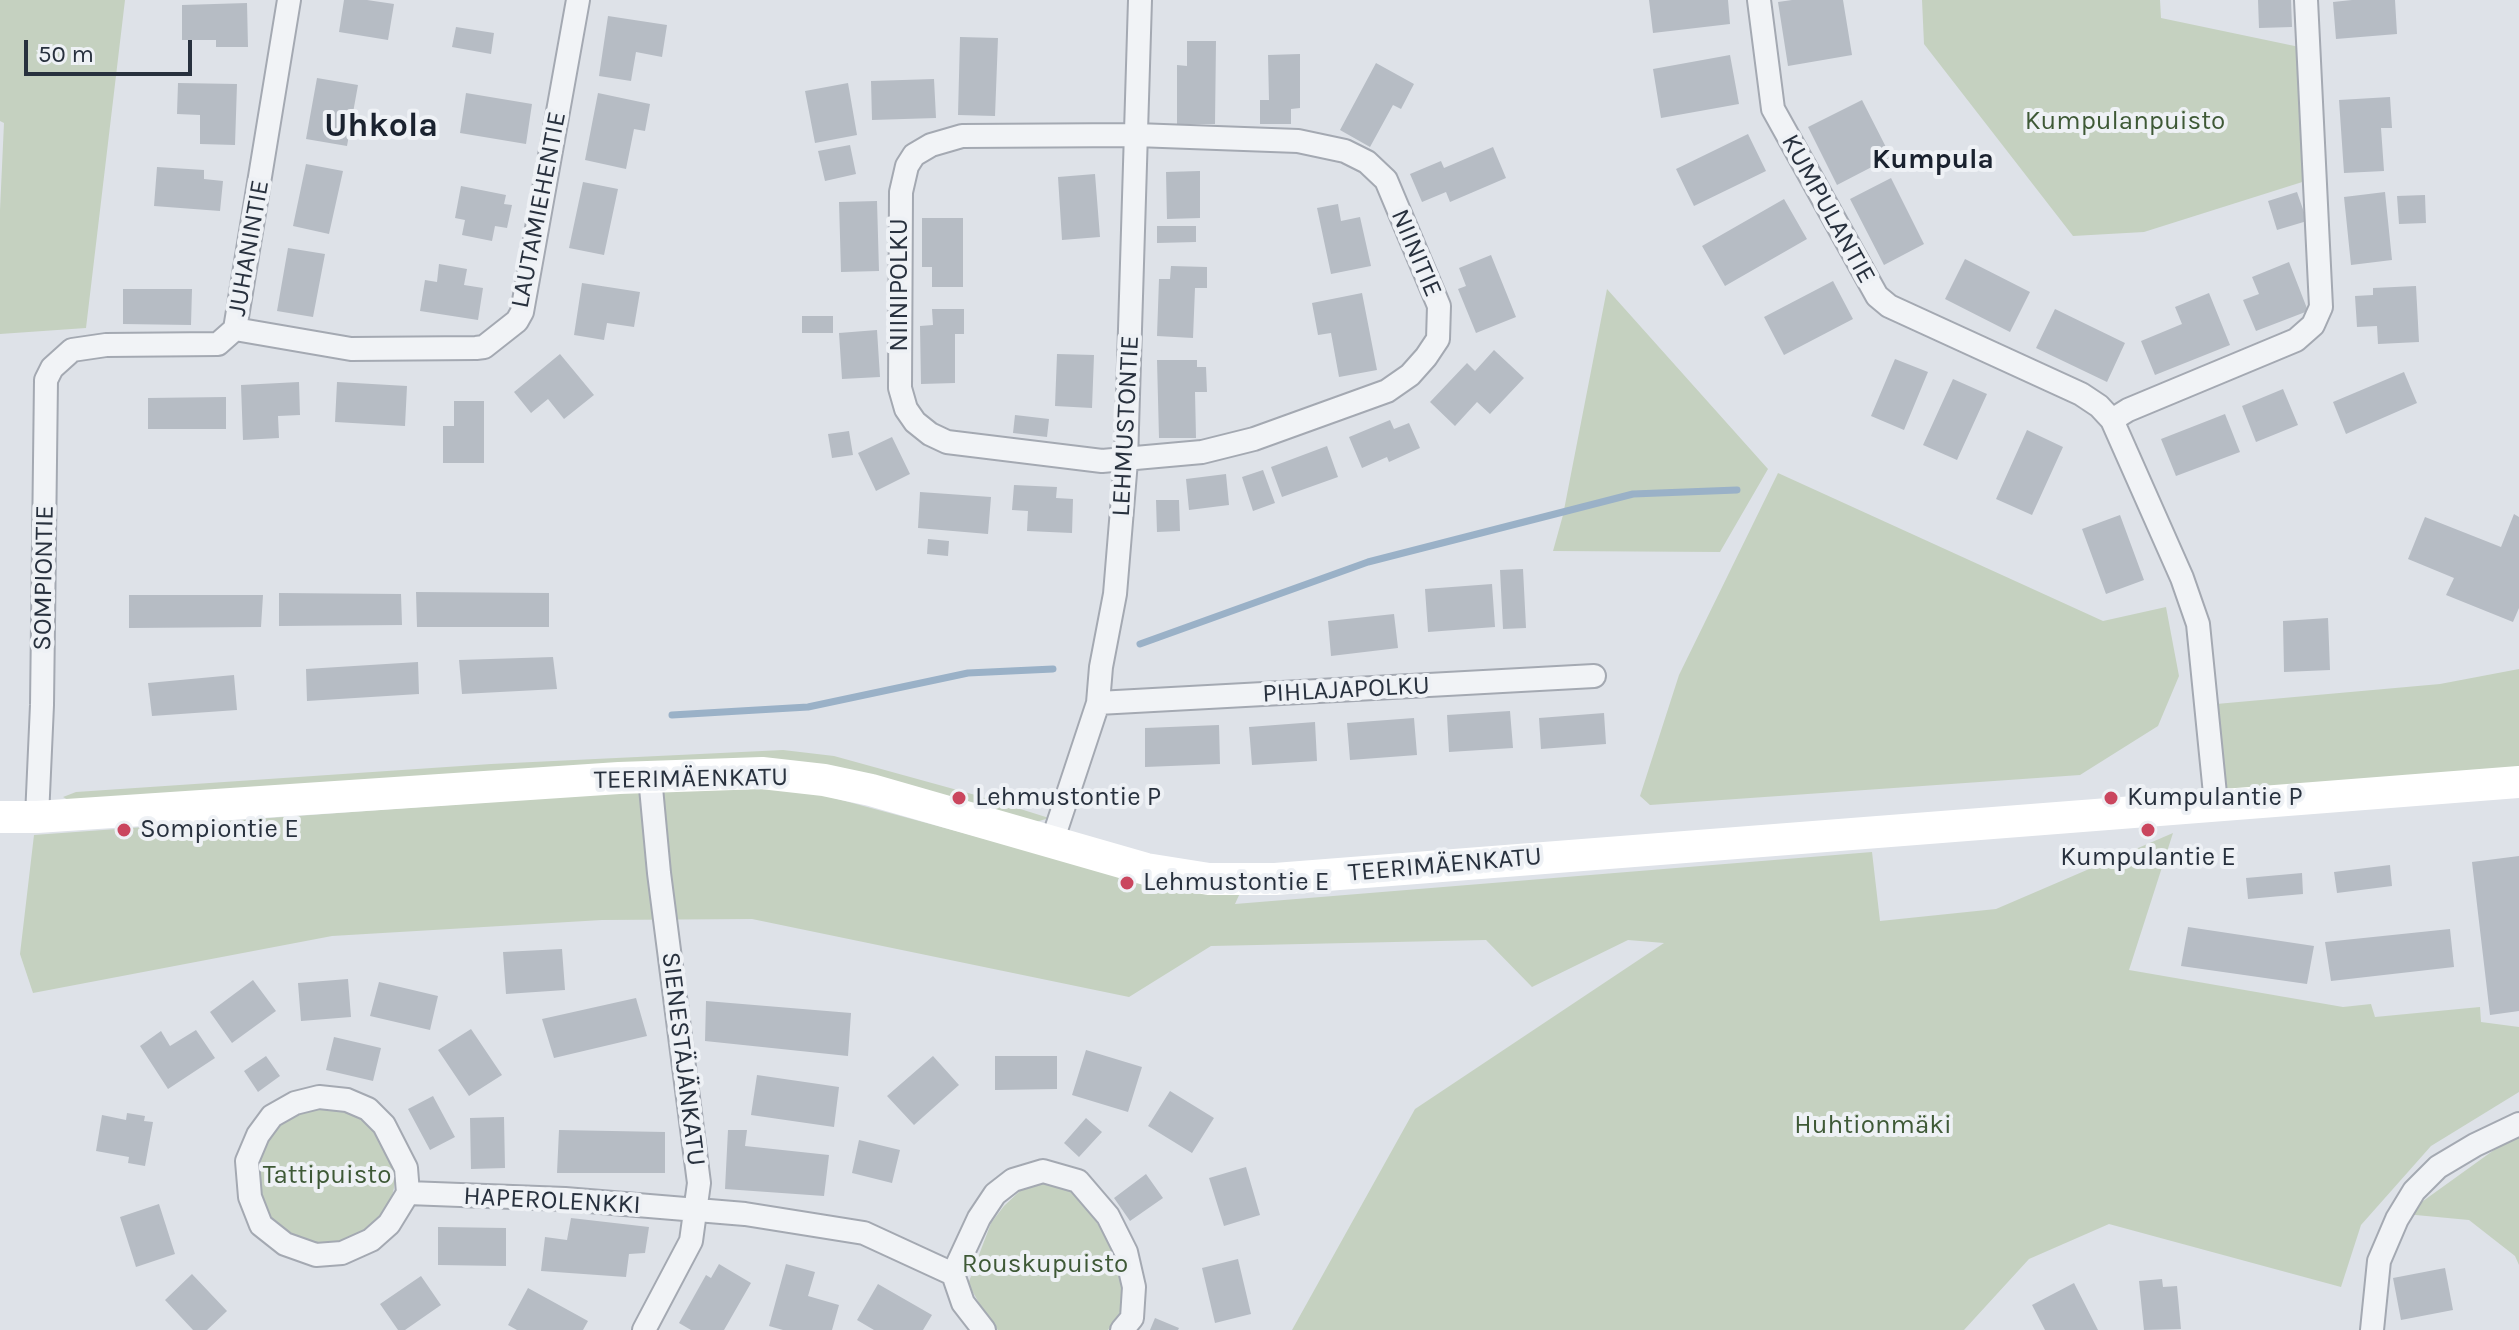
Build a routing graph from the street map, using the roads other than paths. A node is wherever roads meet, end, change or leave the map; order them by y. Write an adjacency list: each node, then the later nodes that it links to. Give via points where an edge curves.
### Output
1 (289, 0): 7 (street, JUHANINTIE)
2 (578, 0): 7 (street, LAUTAMIEHENTIE, via 517,321 476,348 351,349)
3 (1140, 0): 6 (street, LEHMUSTONTIE)
4 (1759, 0): 9 (street, KUMPULANTIE, via 1773,109 1877,296 2081,394)
5 (2306, 0): 9 (street, via 2321,307 2313,325 2296,340)
6 (1136, 135): 10 (street, LEHMUSTONTIE); 10 (street, NIINIPOLKU, via 962,136 914,155 901,192 900,388 915,422 947,442); 10 (street, NIINITIE, via 1298,141 1345,151 1367,162 1386,180 1439,306 1440,325 1426,357 1387,391 1234,445)
7 (235, 329): 8 (street, JUHANINTIE, via 218,344)
8 (72, 350): 17 (street, SOMPIONTIE, via 46,380)
9 (2112, 420): 15 (street, KUMPULANTIE, via 2198,624)
10 (1126, 461): 12 (street, LEHMUSTONTIE, via 1115,594)
11 (1594, 676): 12 (street, PIHLAJAPOLKU)
12 (1098, 703): 18 (street, LEHMUSTONTIE)
13 (650, 777): 17 (street, TEERIMÄENKATU); 18 (street, TEERIMÄENKATU, via 762,773 824,780); 21 (street, SIENESTÄJÄNKATU, via 699,1183)
14 (2519, 782): 15 (street, TEERIMÄENKATU)
15 (2216, 804): 18 (street, TEERIMÄENKATU, via 1275,879 1209,879 1146,869)
16 (0, 817): 17 (street, TEERIMÄENKATU)
17 (37, 817)
18 (1052, 842)
19 (2519, 1124): 26 (street, via 2438,1167 2414,1191 2379,1261)
20 (408, 1193): 20 (street, via 389,1224 371,1240 342,1253 316,1255 285,1244 261,1225 250,1197 247,1161 272,1116 319,1097 347,1100 368,1109 384,1125 406,1168); 21 (street, HAPEROLENKKI)
21 (696, 1211): 22 (street, HAPEROLENKKI, via 864,1233); 23 (street, SIENESTÄJÄNKATU, via 691,1241)
22 (953, 1274): 24 (street, via 963,1303); 25 (street, via 979,1218 995,1194 1013,1180 1043,1171 1078,1181 1108,1216 1126,1252 1134,1287 1132,1318)
23 (644, 1330)
24 (984, 1330)
25 (1122, 1330)
26 (2372, 1330)

